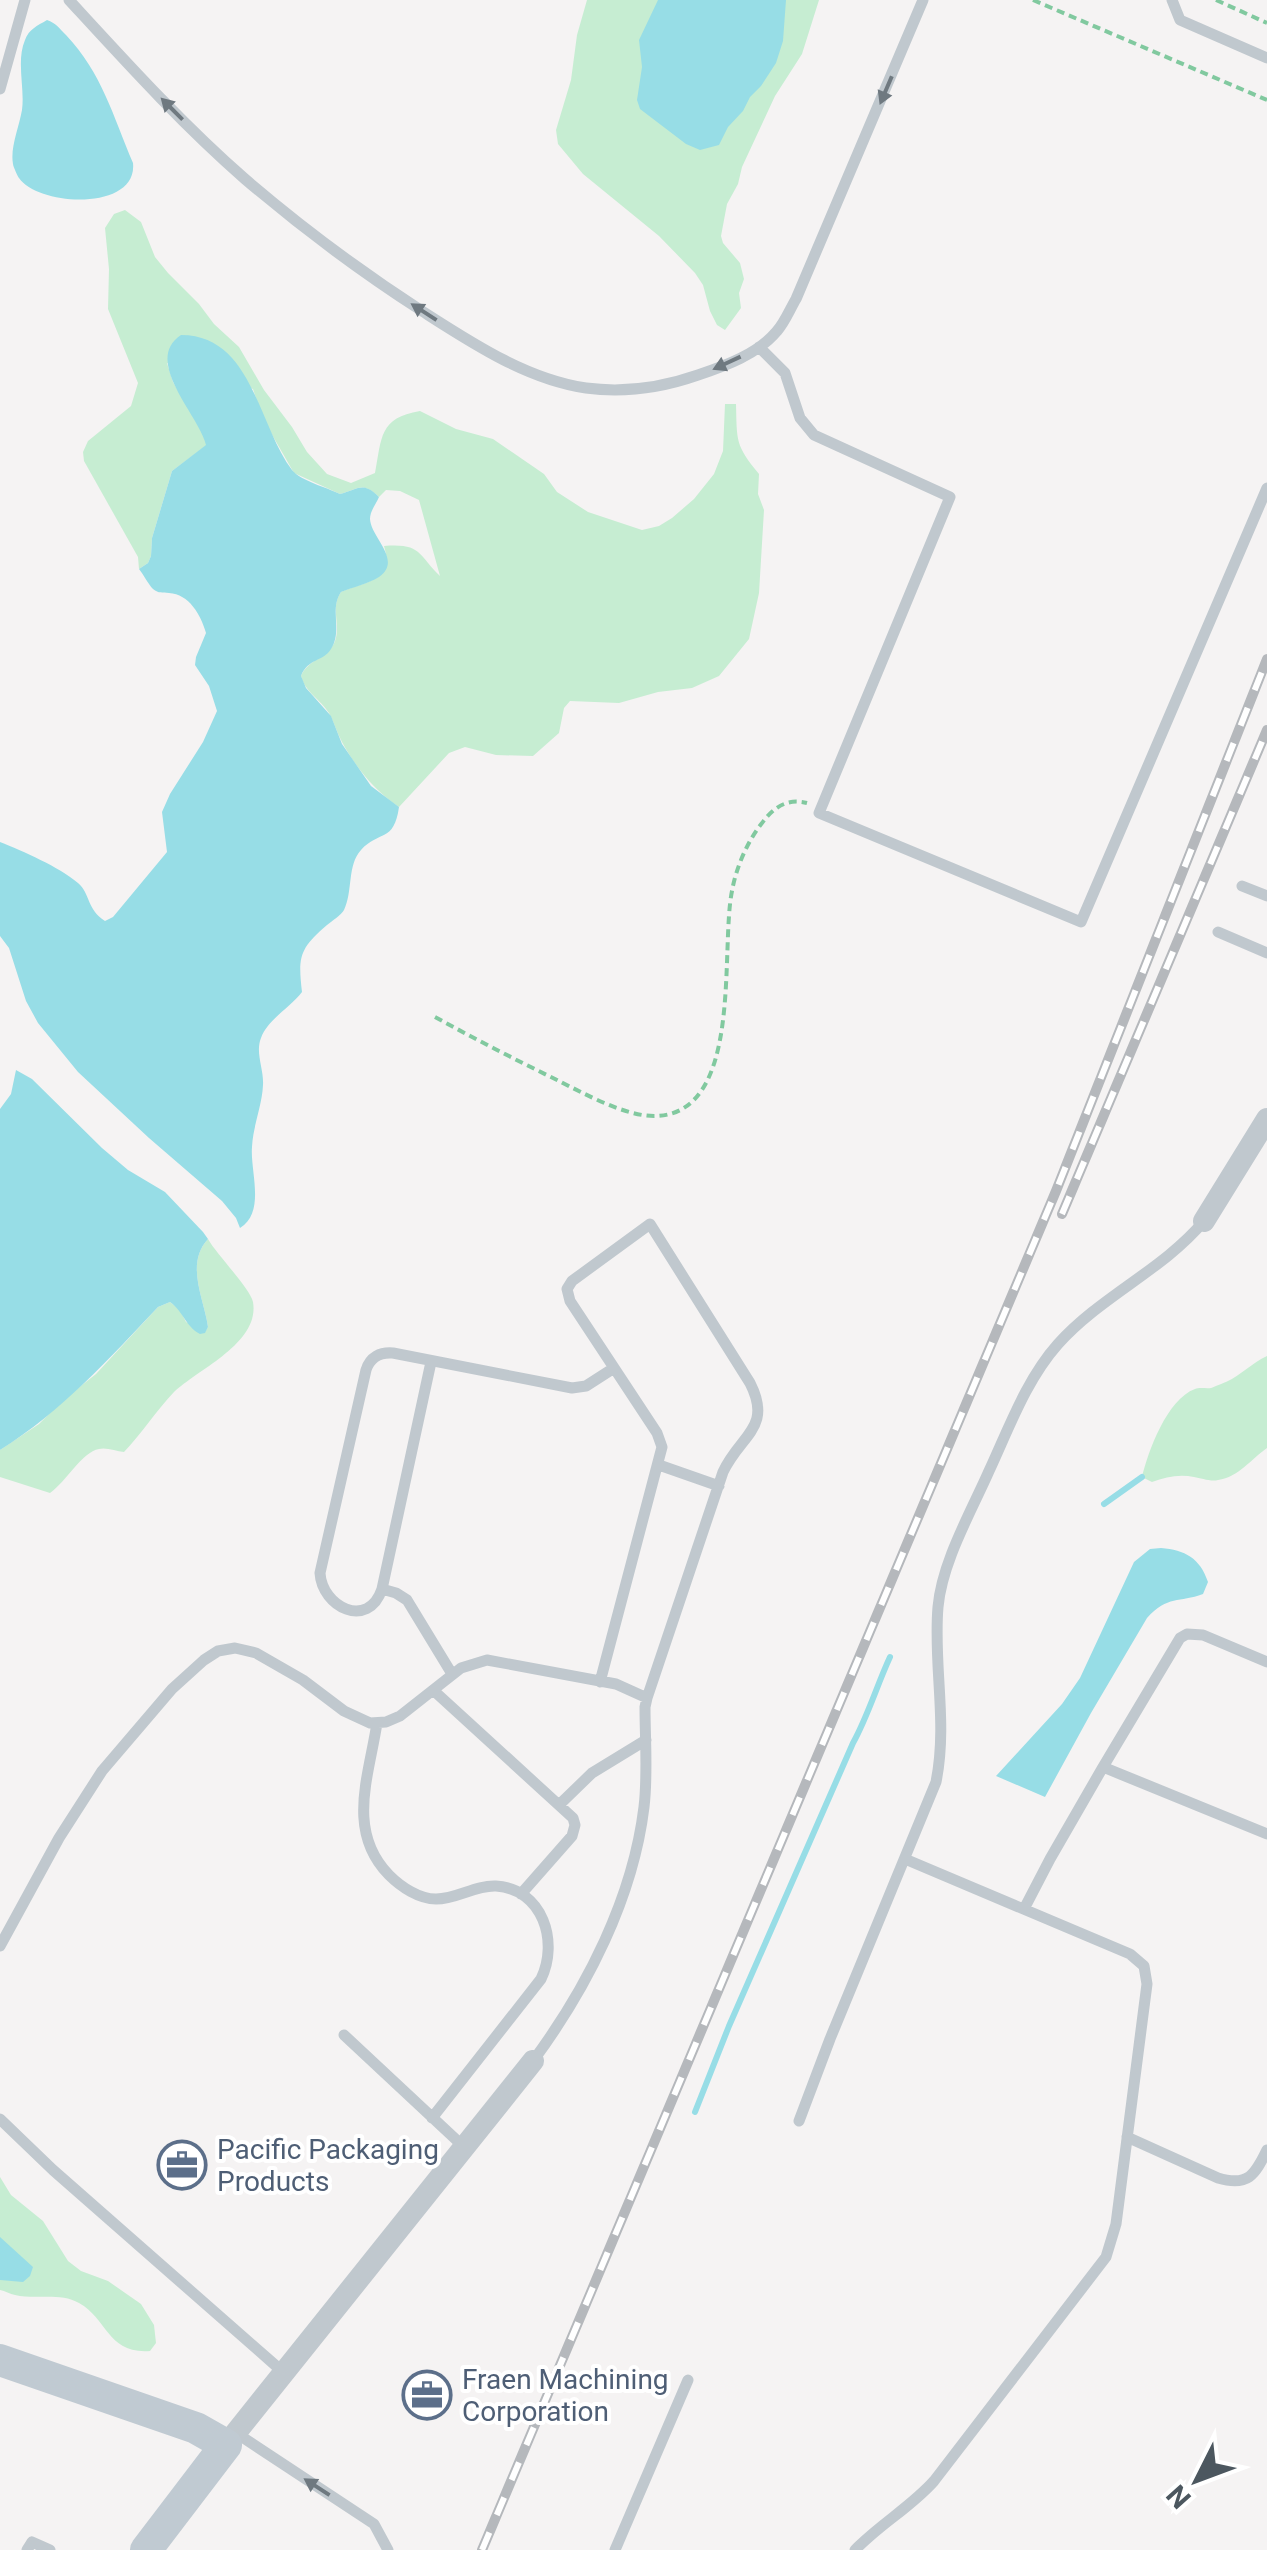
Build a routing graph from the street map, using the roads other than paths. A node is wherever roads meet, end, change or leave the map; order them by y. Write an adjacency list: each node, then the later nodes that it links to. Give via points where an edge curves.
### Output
1 (24, 0): 6 (lane)
2 (70, 0): 7 (lane, one-way to 2, via 678,382 634,390 584,388 505,362 370,277 264,195)
3 (923, 0): 7 (lane, one-way to 7, via 796,299)
4 (1172, 0): 5 (lane, via 1180,20)
5 (1267, 58)
6 (0, 89)
7 (759, 347): 8 (lane, via 785,373 800,418 814,435 950,497 819,813 1081,922)
8 (1267, 488)
9 (1242, 886): 10 (lane)
10 (1267, 896)
11 (1218, 932): 12 (lane)
12 (1267, 952)
13 (1267, 1119): 14 (street)
14 (1204, 1220): 30 (lane, via 1174,1252 1062,1339 1016,1412 940,1591 940,1762)
15 (431, 1362): 16 (lane, via 572,1388); 19 (lane); 19 (lane, via 384,1353 368,1366 320,1568 324,1591 349,1610 369,1608)
16 (614, 1368): 17 (lane, via 660,1437); 18 (lane, via 567,1289 650,1224 758,1403 757,1424)
17 (659, 1465): 18 (lane); 22 (lane)
18 (719, 1486): 24 (lane)
19 (382, 1589): 21 (lane, via 407,1600)
20 (1267, 1662): 27 (lane, via 1203,1635 1180,1638)
21 (452, 1674): 22 (lane, via 487,1660); 23 (lane)
22 (600, 1682): 24 (lane)
23 (433, 1690): 25 (lane, via 400,1716); 28 (lane)
24 (647, 1698): 26 (lane)
25 (377, 1723): 31 (lane, via 362,1811 382,1868 406,1889 436,1899 482,1886); 33 (lane, via 358,1719 256,1654 218,1651 172,1689 102,1771)
26 (646, 1740): 28 (lane, via 592,1773); 35 (lane, via 634,1863 591,1966)
27 (1102, 1768): 29 (lane); 32 (lane)
28 (560, 1804): 31 (lane, via 573,1818 572,1836)
29 (1267, 1834)
30 (906, 1859): 32 (lane); 38 (lane)
31 (521, 1894): 36 (lane, via 545,1923 547,1967)
32 (1024, 1909): 39 (lane, via 1144,1966)
33 (0, 1946)
34 (344, 2035): 36 (lane)
35 (533, 2060): 40 (street)
36 (432, 2118): 40 (lane)
37 (0, 2120): 43 (lane)
38 (799, 2121)
39 (1127, 2137): 41 (lane, via 1234,2182 1253,2175); 51 (lane, via 1116,2224 1100,2266 934,2481)
40 (464, 2147): 43 (street)
41 (1267, 2150)
42 (0, 2360): 45 (street)
43 (283, 2372): 45 (street)
44 (688, 2380): 50 (lane)
45 (231, 2439): 46 (street); 49 (lane, one-way to 45, via 374,2524)
46 (148, 2549)
47 (27, 2550): 48 (lane, via 32,2542)
48 (50, 2550)
49 (388, 2550)
50 (615, 2550)
51 (855, 2550)

